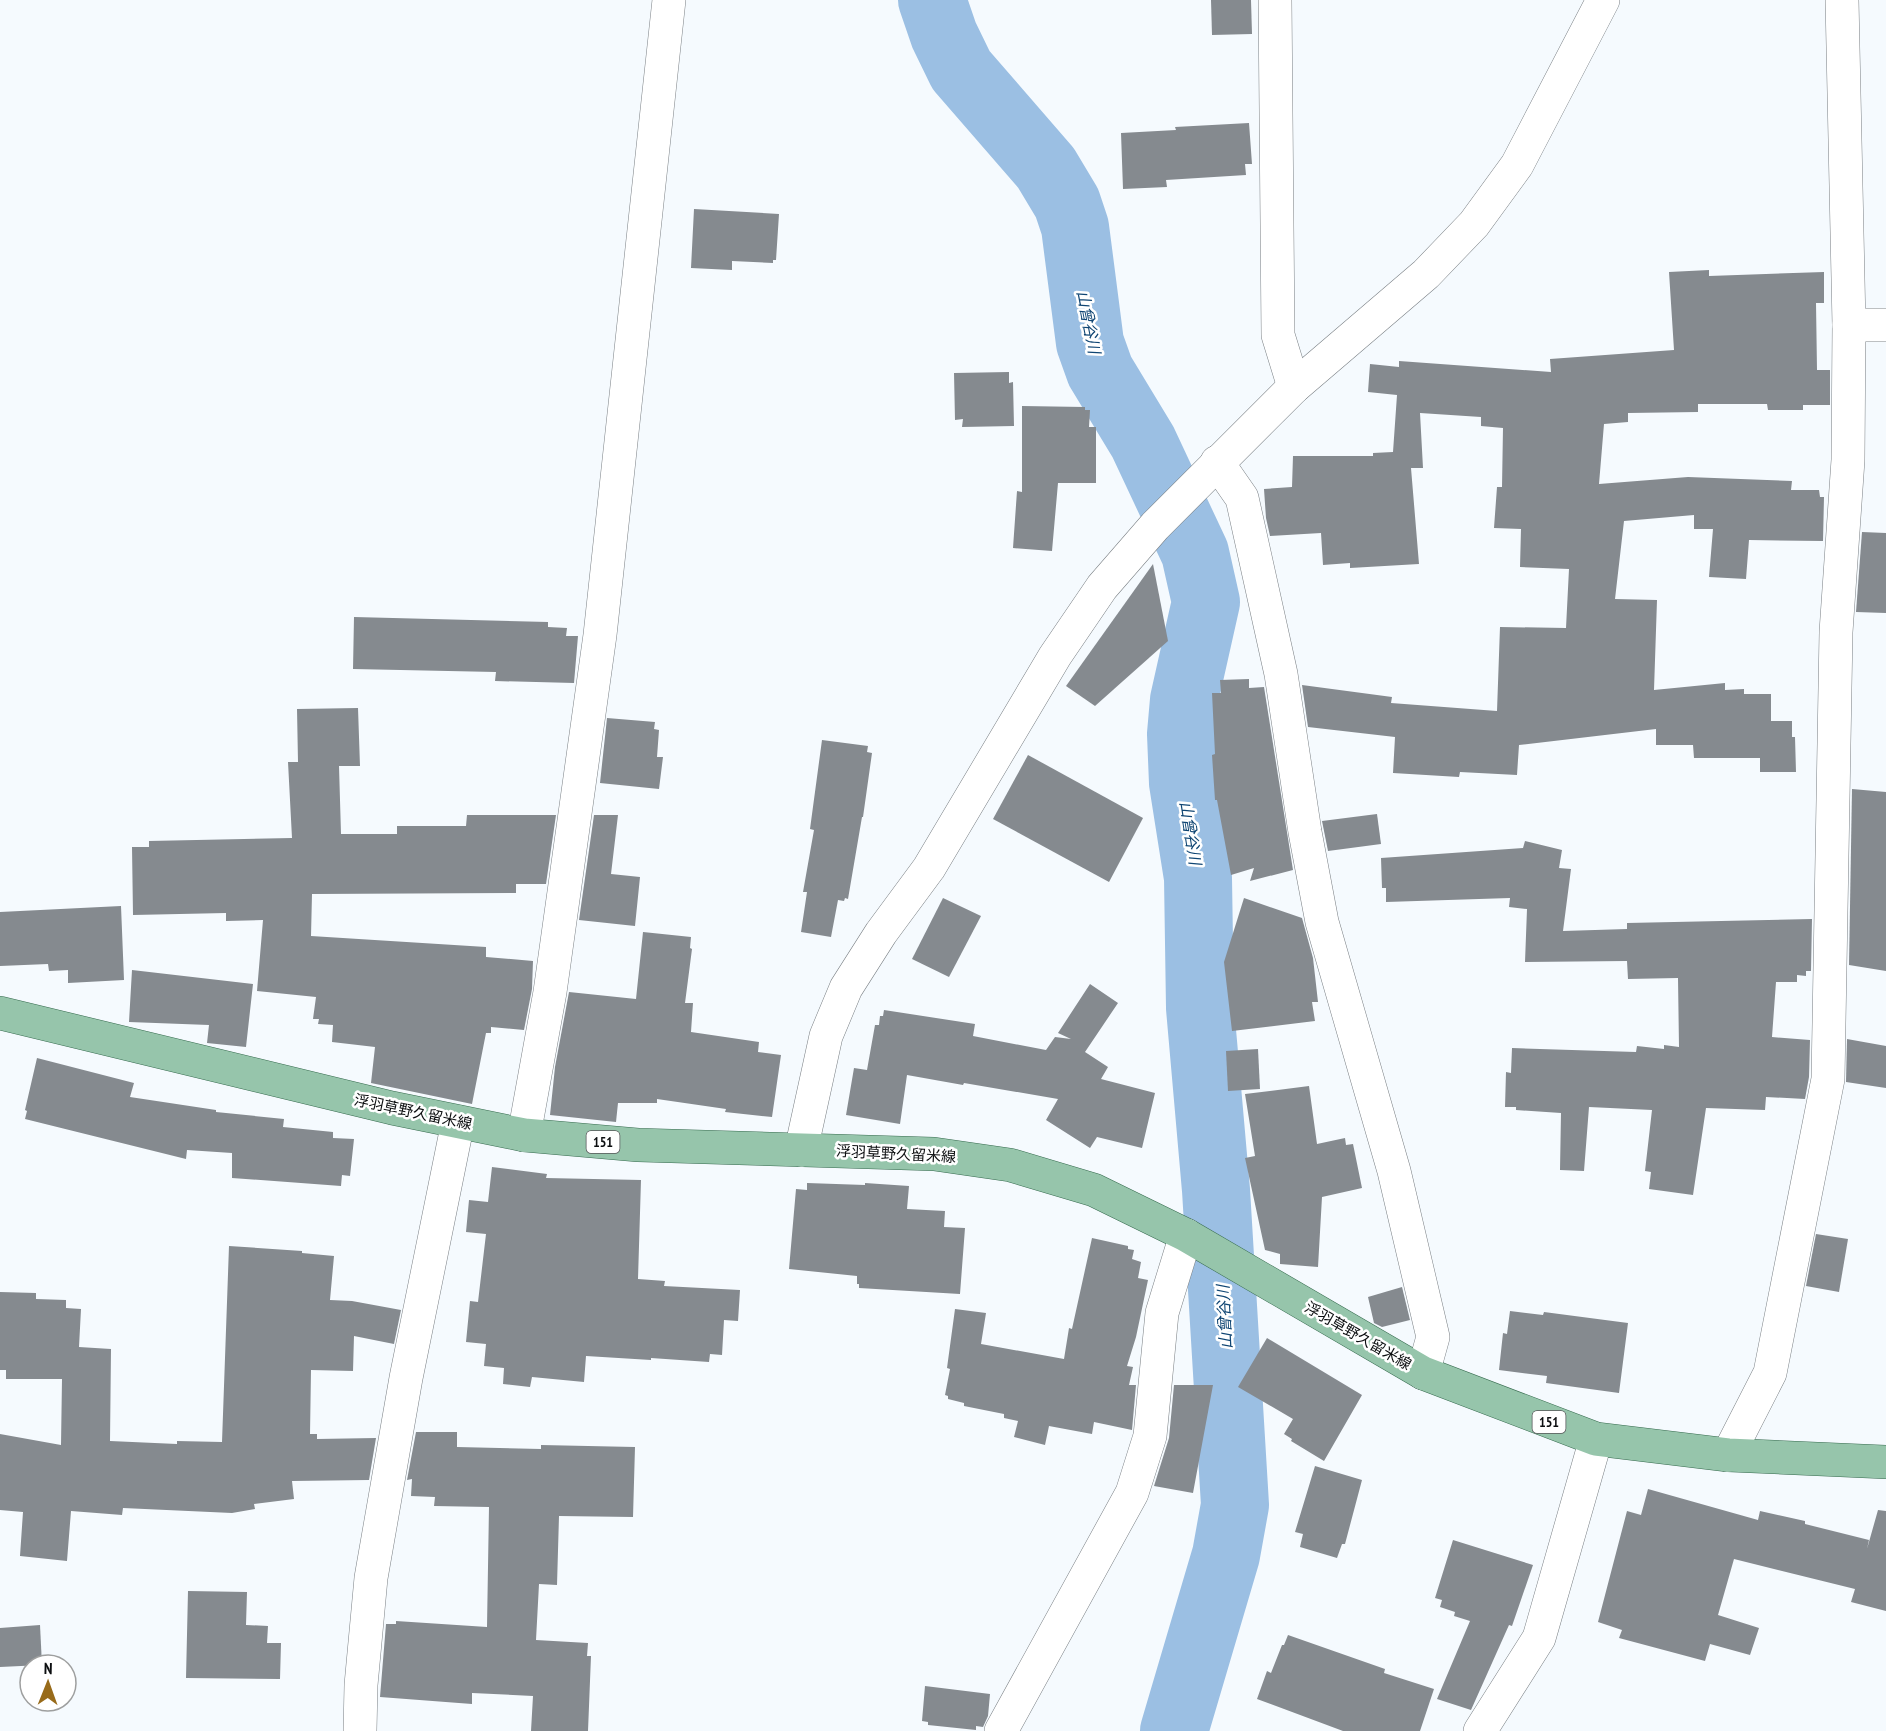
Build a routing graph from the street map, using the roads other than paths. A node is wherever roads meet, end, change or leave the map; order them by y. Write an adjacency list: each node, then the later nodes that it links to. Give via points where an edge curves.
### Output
1 (669, 0): 11 (street, via 600,635 550,992)
2 (1275, 0): 7 (street, via 1278,335)
3 (1603, 0): 7 (street, via 1517,165 1474,224 1426,274)
4 (1842, 0): 5 (street)
5 (1849, 325): 6 (street); 16 (street, via 1848,460 1836,632 1828,1078 1770,1373)
6 (1886, 325)
7 (1294, 387): 8 (street)
8 (1217, 462): 12 (street, via 1102,587 1055,656 929,868 846,988 826,1036); 14 (street, via 1242,498 1281,674 1322,922 1394,1171 1433,1337)
9 (0, 1013): 10 (main road, 浮羽草野久留米線 / 151)
10 (458, 1122): 11 (main road, 浮羽草野久留米線 / 151); 18 (street, via 406,1378 371,1578)
11 (524, 1136): 12 (main road, 浮羽草野久留米線 / 151, via 638,1145)
12 (801, 1150): 13 (main road, 浮羽草野久留米線 / 151, via 934,1154 1010,1165 1094,1190)
13 (1194, 1240): 14 (main road, 浮羽草野久留米線 / 151); 19 (street, via 1162,1313 1150,1436 1132,1493)
14 (1423, 1373): 15 (main road, 浮羽草野久留米線 / 151)
15 (1596, 1439): 16 (main road, 浮羽草野久留米線 / 151); 20 (street, via 1539,1638)
16 (1728, 1455): 17 (main road, 浮羽草野久留米線 / 151)
17 (1886, 1462)
18 (360, 1731)
19 (1001, 1731)
20 (1480, 1731)

